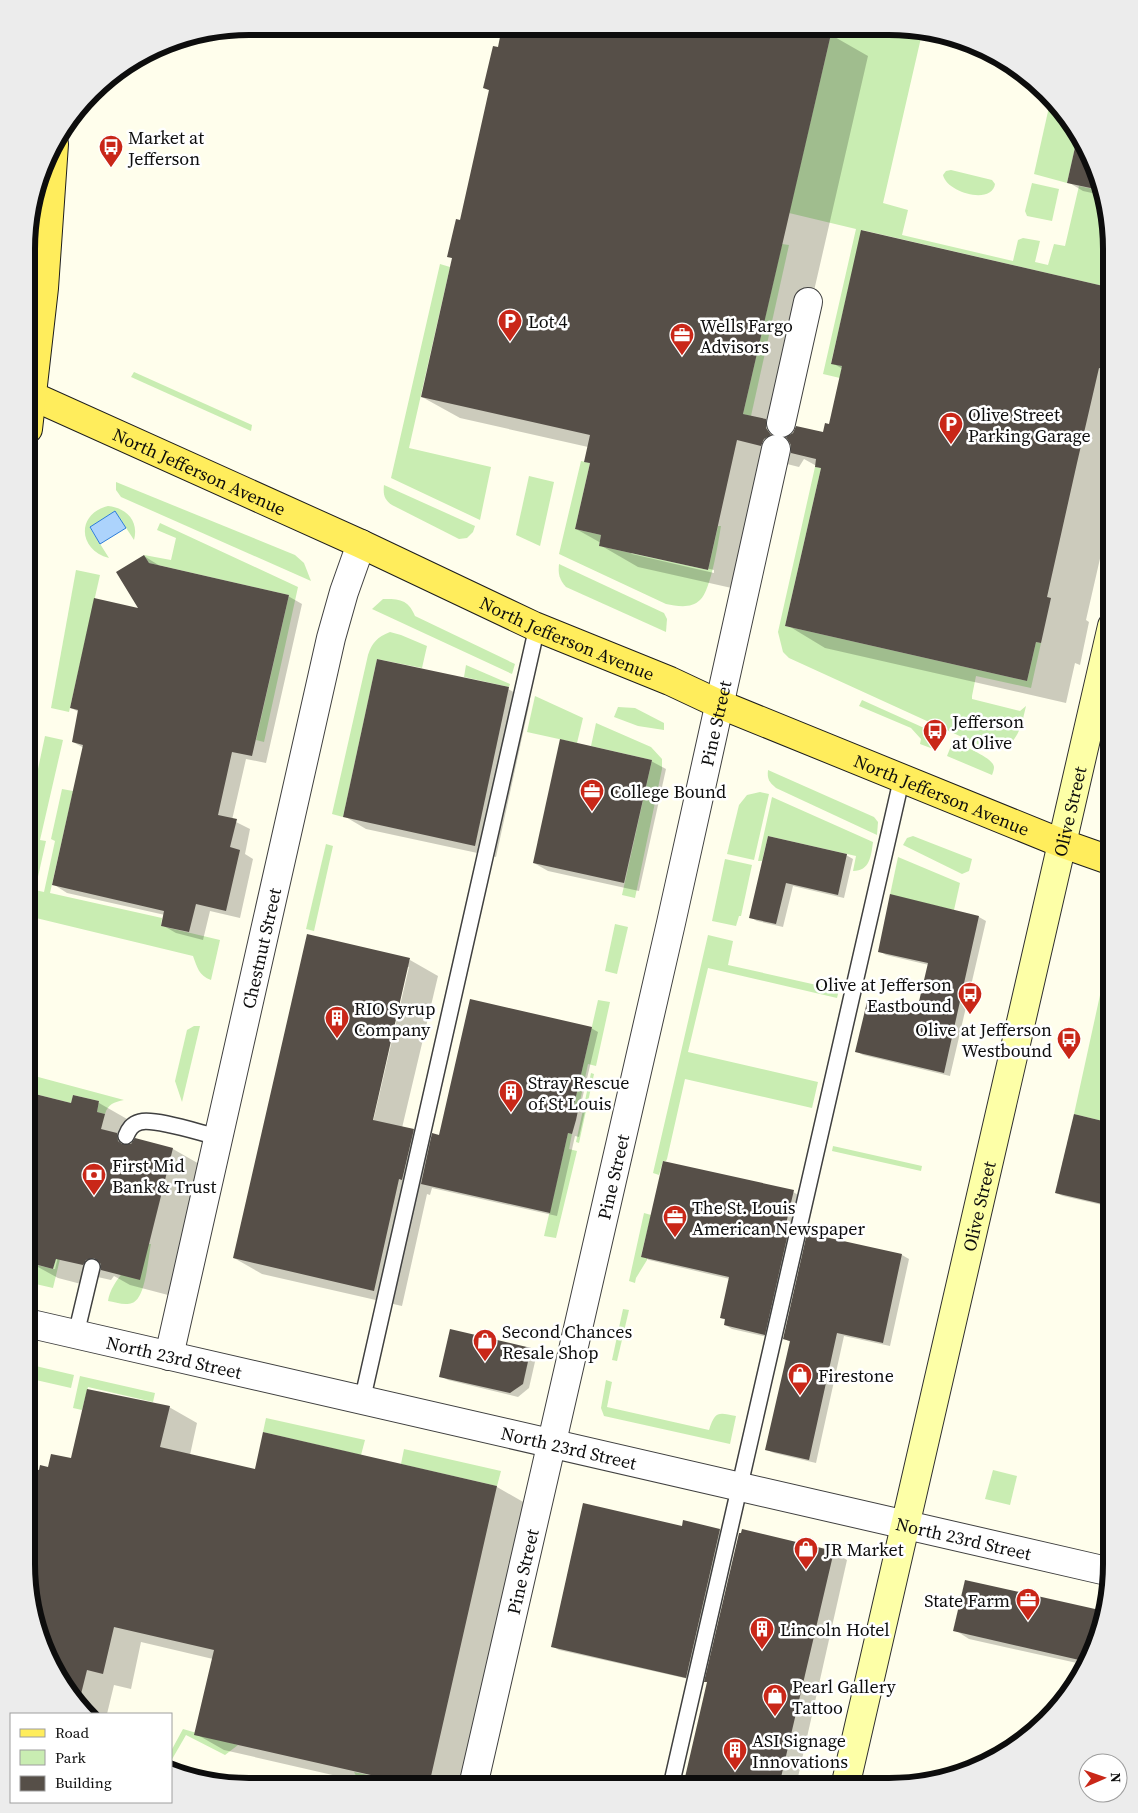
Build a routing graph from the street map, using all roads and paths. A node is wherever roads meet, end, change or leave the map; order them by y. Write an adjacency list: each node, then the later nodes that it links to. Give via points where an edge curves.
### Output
1 (53, 163): 3 (main road, via 44,288)
2 (808, 302): 5 (street)
3 (35, 357)
4 (35, 397): 7 (main road, North Jefferson Avenue)
5 (782, 423)
6 (776, 449): 10 (street, Pine Street)
7 (361, 544): 8 (main road, North Jefferson Avenue); 15 (street, Chestnut Street, via 331,638)
8 (538, 627): 10 (main road, North Jefferson Avenue); 20 (lane)
9 (1103, 664): 12 (main road, Olive Street)
10 (719, 704): 11 (main road, North Jefferson Avenue); 21 (street, Pine Street)
11 (902, 777): 12 (main road, North Jefferson Avenue); 22 (lane)
12 (1061, 843): 13 (main road, North Jefferson Avenue); 23 (main road, Olive Street)
13 (1103, 858)
14 (126, 1136): 15 (lane, via 130,1128 139,1122 151,1122)
15 (218, 1137): 19 (street, Chestnut Street)
16 (92, 1268): 18 (lane)
17 (35, 1325): 18 (street, North 23rd Street)
18 (76, 1334): 19 (street, North 23rd Street)
19 (169, 1356): 20 (street, North 23rd Street)
20 (362, 1400): 21 (street, North 23rd Street)
21 (552, 1444): 22 (street, North 23rd Street); 25 (street, Pine Street)
22 (740, 1487): 23 (street, North 23rd Street); 26 (lane)
23 (905, 1525): 24 (street, North 23rd Street); 27 (main road, Olive Street)
24 (1103, 1570)
25 (475, 1778)
26 (673, 1778)
27 (847, 1778)

